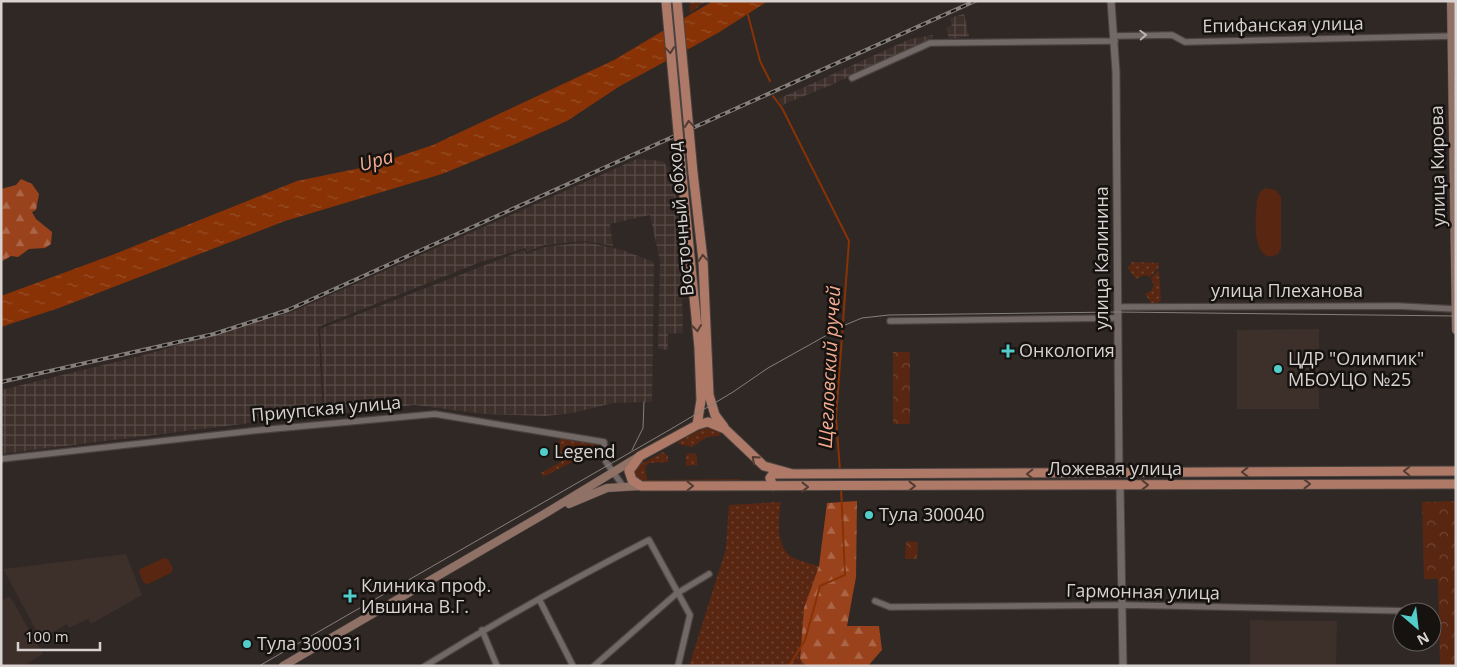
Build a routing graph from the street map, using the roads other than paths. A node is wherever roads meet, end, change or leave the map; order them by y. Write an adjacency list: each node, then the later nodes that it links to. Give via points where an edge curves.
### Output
1 (666, 1): 14 (main road, Восточный обход, one-way to 14, bridge, via 699,348 701,400)
2 (677, 1): 15 (main road, Восточный обход, one-way to 2, bridge, via 715,415 709,394 703,260)
3 (1111, 1): 6 (street, улица Калинина)
4 (1451, 1): 5 (main road, улица Кирова)
5 (1454, 36): 6 (street, Епифанская улица, one-way to 5, via 1172,35 1185,42); 8 (main road, улица Кирова)
6 (1114, 39): 7 (street, Епифанская улица, via 930,43); 9 (street, улица Калинина)
7 (852, 78)
8 (1455, 181): 10 (main road, улица Кирова)
9 (1118, 307): 10 (street, улица Плеханова, via 1398,306); 11 (street, улица Калинина)
10 (1455, 309): 13 (main road, улица Кирова)
11 (1118, 318): 12 (street); 20 (street, улица Калинина)
12 (890, 321)
13 (1456, 330)
14 (697, 425): 15 (main road, via 708,422); 16 (main road)
15 (726, 429): 21 (main road, Ложевая улица, one-way to 15, via 764,466)
16 (640, 456): 19 (main road); 26 (main road, via 629,471 632,480)
17 (1, 460): 19 (street, Приупская улица, via 434,414 604,442 604,456)
18 (1456, 471): 20 (main road, Ложевая улица, one-way to 20)
19 (612, 472): 25 (street, Приупская улица); 29 (main road)
20 (1119, 473): 22 (main road, Ложевая улица, one-way to 22); 24 (main road, улица Калинина)
21 (793, 474): 22 (main road, Ложевая улица); 27 (main road, Ложевая улица, via 770,476)
22 (864, 474): 28 (main road, via 868,481)
23 (1456, 484): 24 (main road, Ложевая улица, one-way to 23)
24 (1120, 485): 28 (main road, Ложевая улица, one-way to 24); 34 (street, улица Калинина)
25 (623, 486): 26 (main road); 29 (main road, via 601,490)
26 (641, 486): 27 (main road, Ложевая улица, one-way to 27)
27 (774, 486): 28 (main road, Ложевая улица, one-way to 28)
28 (864, 486)
29 (546, 513): 37 (main road)
30 (709, 574): 31 (street)
31 (676, 594): 32 (street, via 649,540); 41 (street); 42 (street, via 690,615)
32 (539, 599): 36 (street); 40 (street)
33 (875, 601): 34 (street, Гармонная улица, via 890,606)
34 (1122, 605): 35 (street, Гармонная улица); 43 (street, улица Калинина)
35 (1392, 611)
36 (482, 630): 38 (street); 39 (street)
37 (283, 666)
38 (425, 666)
39 (497, 666)
40 (573, 666)
41 (594, 666)
42 (678, 666)
43 (1123, 666)

